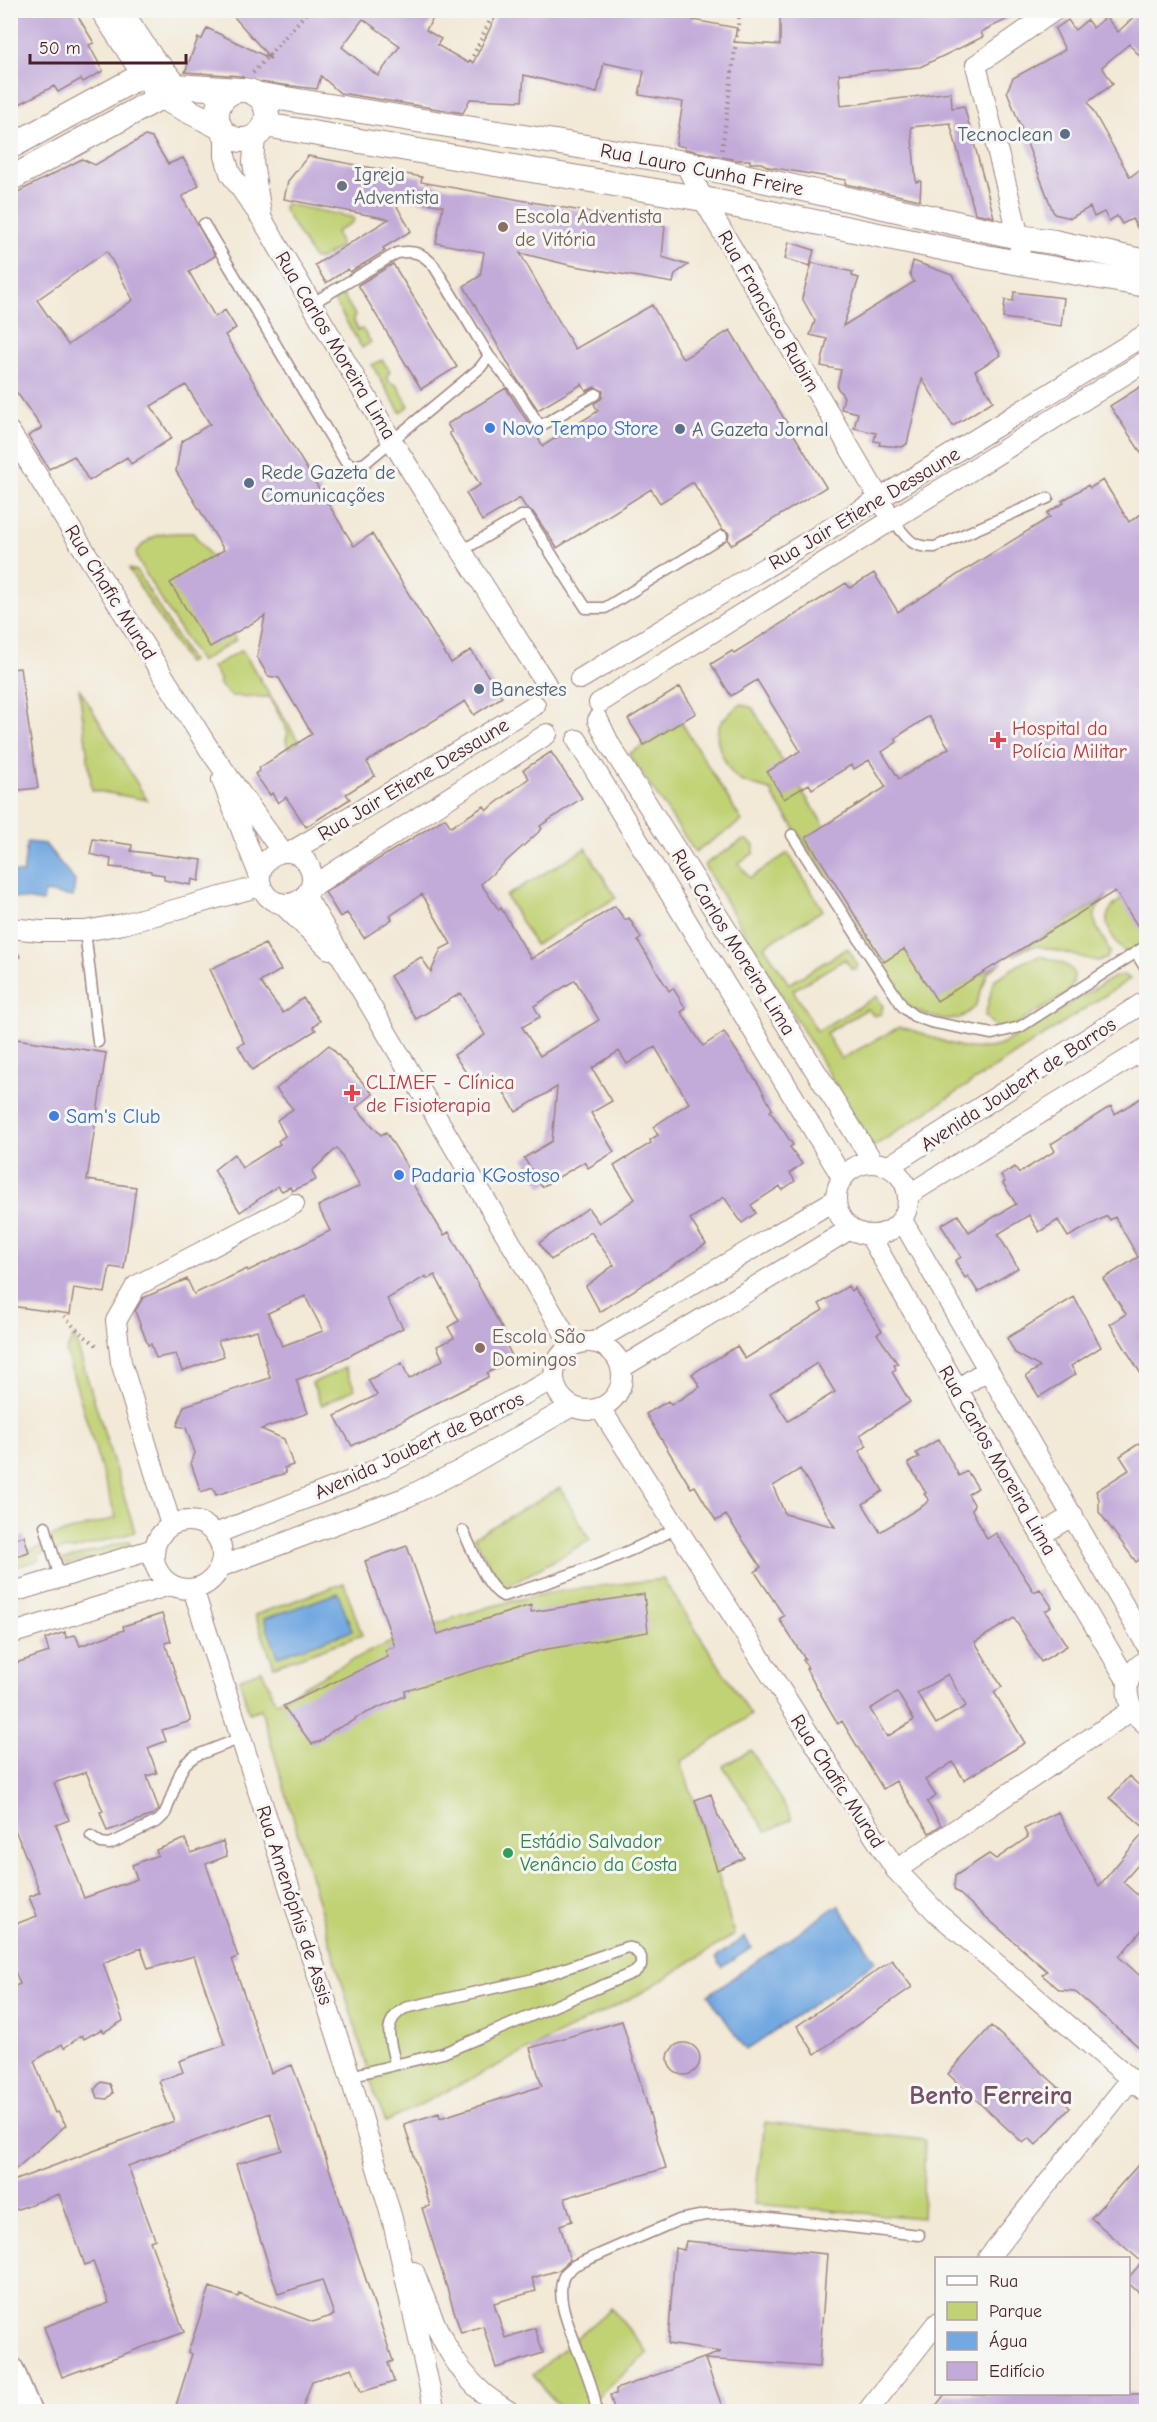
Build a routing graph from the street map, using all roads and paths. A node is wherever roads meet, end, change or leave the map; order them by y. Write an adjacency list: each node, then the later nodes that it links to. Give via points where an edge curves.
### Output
1 (100, 10): 8 (street)
2 (122, 10): 8 (street)
3 (309, 10): 10 (path, via 242,87)
4 (495, 10): 7 (path)
5 (740, 10): 15 (path)
6 (1055, 10): 20 (street, via 976,65)
7 (473, 56)
8 (151, 71): 9 (street); 13 (street)
9 (168, 92): 10 (street); 11 (street); 16 (street)
10 (247, 92): 11 (street, via 232,93 219,105 217,117); 12 (street, via 263,102 266,110); 14 (street, Rua Lauro Cunha Freire)
11 (223, 131): 12 (street, via 238,140); 18 (street, Rua Carlos Moreira Lima, via 230,173)
12 (260, 131): 17 (street, Rua Lauro Cunha Freire); 18 (street, Rua Carlos Moreira Lima, via 253,162)
13 (13, 142)
14 (685, 163): 15 (street, Rua Lauro Cunha Freire); 17 (street, Rua Francisco Rubim)
15 (720, 170): 20 (street, Rua Lauro Cunha Freire)
16 (10, 179)
17 (703, 199): 22 (street, Rua Lauro Cunha Freire); 32 (street, Rua Francisco Rubim)
18 (262, 219): 24 (street, Rua Carlos Moreira Lima)
19 (204, 225): 30 (lane, via 345,461 354,466 365,463)
20 (1019, 237): 21 (street, Rua Lauro Cunha Freire); 22 (street)
21 (1146, 262)
22 (1021, 263): 23 (street, Rua Lauro Cunha Freire)
23 (1146, 285)
24 (311, 304): 26 (lane, via 397,253 425,255); 30 (street, Rua Carlos Moreira Lima)
25 (1146, 334): 32 (street, Rua Jair Etiene Dessaune)
26 (489, 356): 28 (lane, via 542,425); 30 (lane, via 480,368)
27 (1146, 362): 33 (street, Rua Jair Etiene Dessaune)
28 (596, 394)
29 (10, 432): 42 (street, Rua Chafic Murad)
30 (392, 441): 35 (street, Rua Carlos Moreira Lima)
31 (1048, 498): 33 (lane, via 935,547 910,542)
32 (879, 500): 33 (street, Rua Francisco Rubim); 36 (street, Rua Jair Etiene Dessaune)
33 (892, 520): 39 (street, Rua Jair Etiene Dessaune)
34 (722, 536): 35 (lane, via 605,608 586,608 527,516)
35 (463, 550): 37 (street, Rua Carlos Moreira Lima)
36 (580, 679): 37 (street, via 566,676); 39 (street, via 594,692)
37 (546, 684): 38 (street)
38 (535, 705): 40 (street, via 536,718); 44 (street, Rua Jair Etiene Dessaune)
39 (598, 711): 41 (street, via 592,730); 57 (street, Rua Carlos Moreira Lima, via 610,745)
40 (546, 734): 41 (street, via 558,740); 46 (street, Rua Jair Etiene Dessaune)
41 (577, 740): 58 (street, Rua Carlos Moreira Lima)
42 (212, 752): 44 (street, Rua Chafic Murad); 45 (street, Rua Chafic Murad)
43 (792, 835): 51 (lane, via 903,1007 931,1022 992,1034 1007,1032)
44 (287, 852): 45 (street, via 266,860); 46 (street, via 309,866 312,881)
45 (260, 882): 47 (street, via 272,900); 49 (street, via 123,924)
46 (307, 892): 47 (street, via 290,904); 52 (street)
47 (281, 903): 52 (street)
48 (10, 928): 49 (street)
49 (85, 931): 55 (lane)
50 (1146, 946): 51 (lane)
51 (1136, 953): 53 (lane)
52 (344, 963): 67 (street)
53 (1146, 969)
54 (1146, 1001): 57 (street, Avenida Joubert de Barros)
55 (98, 1042)
56 (1146, 1048): 59 (street, Avenida Joubert de Barros)
57 (881, 1165): 58 (street, via 856,1166); 59 (street, via 898,1174)
58 (842, 1177): 60 (street)
59 (908, 1195): 62 (street)
60 (835, 1200): 63 (street, via 837,1211); 66 (street)
61 (294, 1204): 68 (street, via 136,1286 116,1321)
62 (902, 1220): 64 (street, via 888,1232); 70 (street, Rua Carlos Moreira Lima)
63 (850, 1229): 64 (street); 69 (street)
64 (870, 1236): 72 (street, Rua Carlos Moreira Lima)
65 (64, 1316): 68 (path)
66 (594, 1342): 67 (street); 69 (street, via 612,1351)
67 (572, 1346): 71 (street, via 561,1354)
68 (121, 1362): 76 (street)
69 (621, 1368): 74 (street, via 618,1392)
70 (988, 1369): 72 (street); 75 (street, Rua Carlos Moreira Lima)
71 (554, 1379): 73 (street, via 557,1390); 80 (street, Avenida Joubert de Barros, via 363,1476)
72 (958, 1389): 81 (street, Rua Carlos Moreira Lima)
73 (572, 1406): 74 (street); 83 (street, Avenida Joubert de Barros, via 407,1497)
74 (600, 1408): 78 (street, Rua Chafic Murad)
75 (1073, 1515): 81 (street); 89 (street, Rua Carlos Moreira Lima)
76 (171, 1525): 80 (street, via 194,1521); 82 (street, via 157,1539)
77 (45, 1526): 84 (lane)
78 (677, 1528): 79 (lane, via 558,1580 503,1596 490,1585); 96 (street, Rua Chafic Murad)
79 (463, 1531)
80 (215, 1534): 83 (street, via 222,1556)
81 (1041, 1536): 91 (street, Rua Carlos Moreira Lima)
82 (154, 1549): 84 (street); 85 (street, via 156,1569)
83 (220, 1567): 86 (street, via 204,1585)
84 (60, 1578): 87 (street)
85 (170, 1585): 86 (street); 88 (street)
86 (193, 1589): 94 (street, Rua Amenóphis de Assis)
87 (10, 1593)
88 (10, 1634)
89 (1146, 1644)
90 (1146, 1661): 91 (street)
91 (1128, 1682): 92 (street, via 1127,1697)
92 (1132, 1710): 93 (street); 96 (street)
93 (1146, 1724)
94 (241, 1738): 95 (lane, via 186,1763 165,1814 158,1821 110,1844); 98 (street, Rua Amenóphis de Assis)
95 (91, 1836)
96 (896, 1870): 99 (street, Rua Chafic Murad, via 937,1913)
97 (395, 2063): 97 (lane, via 443,2053 635,1972 641,1966 641,1957 627,1947 534,1978 405,2008 394,2014 389,2024); 98 (lane)
98 (350, 2076): 101 (street, Rua Amenóphis de Assis)
99 (1131, 2079): 100 (street, Rua Chafic Murad); 103 (street)
100 (1146, 2092)
101 (393, 2223): 107 (street, Rua Amenóphis de Assis); 108 (street, Rua Amenóphis de Assis, via 438,2330 459,2367 483,2394)
102 (919, 2235): 109 (lane, via 735,2214 705,2215 679,2220 575,2265 565,2273 561,2285 565,2321 592,2384)
103 (990, 2257)
104 (935, 2325): 110 (street)
105 (10, 2371): 106 (main road)
106 (27, 2412)
107 (435, 2412)
108 (510, 2412)
109 (596, 2412)
110 (867, 2412)

